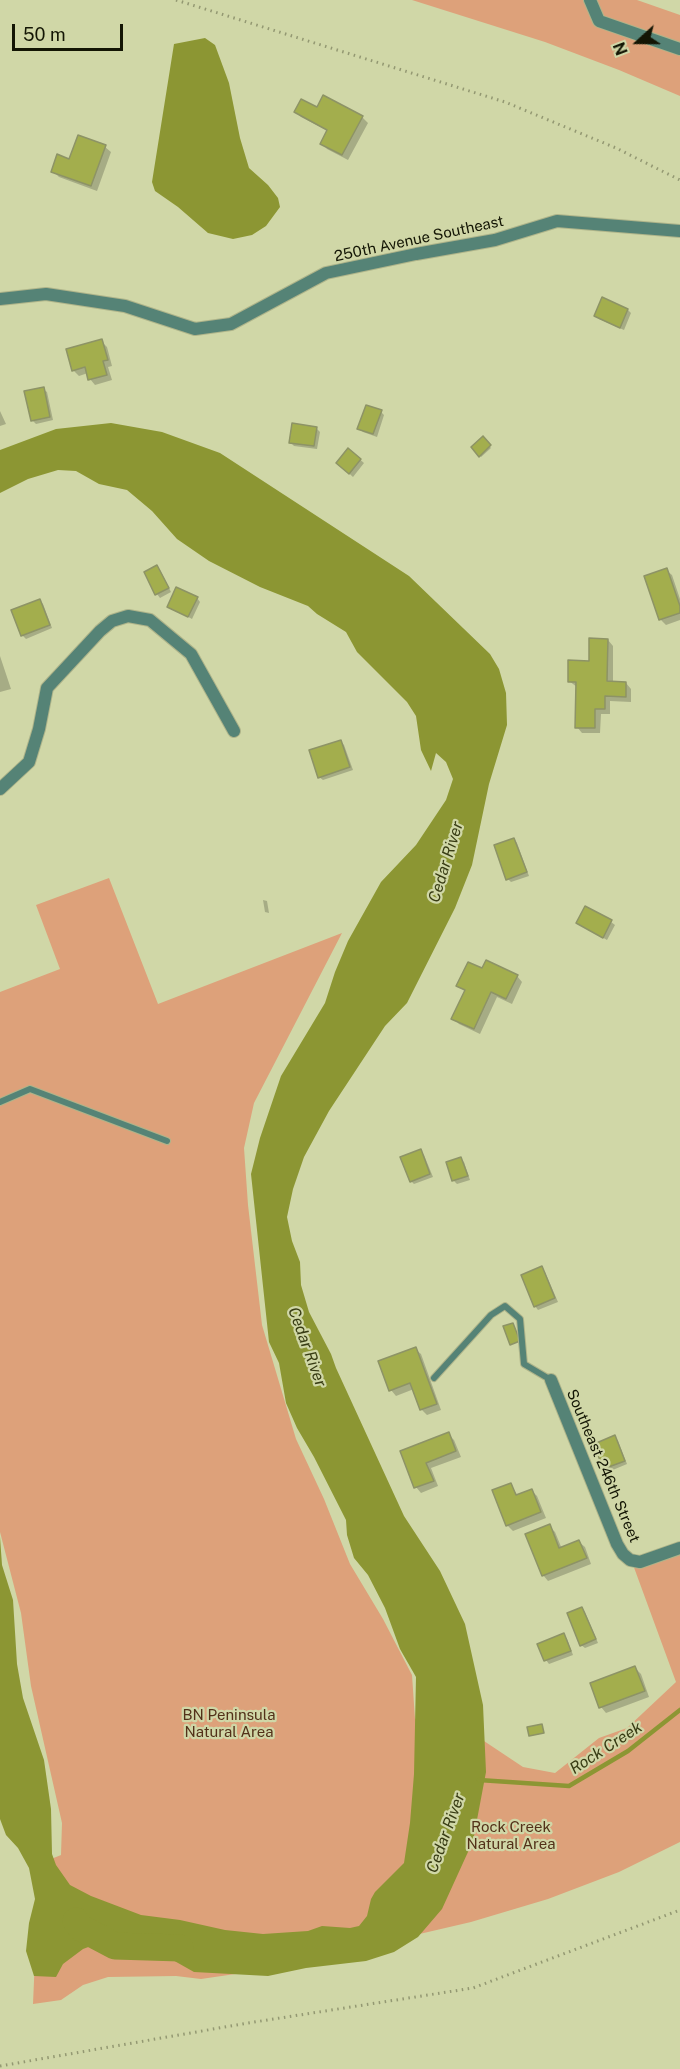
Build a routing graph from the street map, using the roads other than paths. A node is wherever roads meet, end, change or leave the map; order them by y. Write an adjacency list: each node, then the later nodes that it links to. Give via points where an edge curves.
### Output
1 (590, 0): 2 (street, via 599,21)
2 (680, 50)
3 (680, 231): 4 (street, 250th Avenue Southeast, via 557,221 495,240 326,273 231,324 195,329 125,306 46,294)
4 (0, 299)
5 (234, 731): 6 (street, via 191,654 150,620 128,616 112,621 100,631 47,688 29,762)
6 (0, 789)
7 (0, 1102): 8 (lane, via 30,1089)
8 (167, 1141)
9 (434, 1378): 10 (lane, via 491,1315 505,1306 520,1319 524,1364)
10 (551, 1380): 11 (street, Southeast 246th Street, via 617,1544 630,1560 640,1562)
11 (680, 1548)

